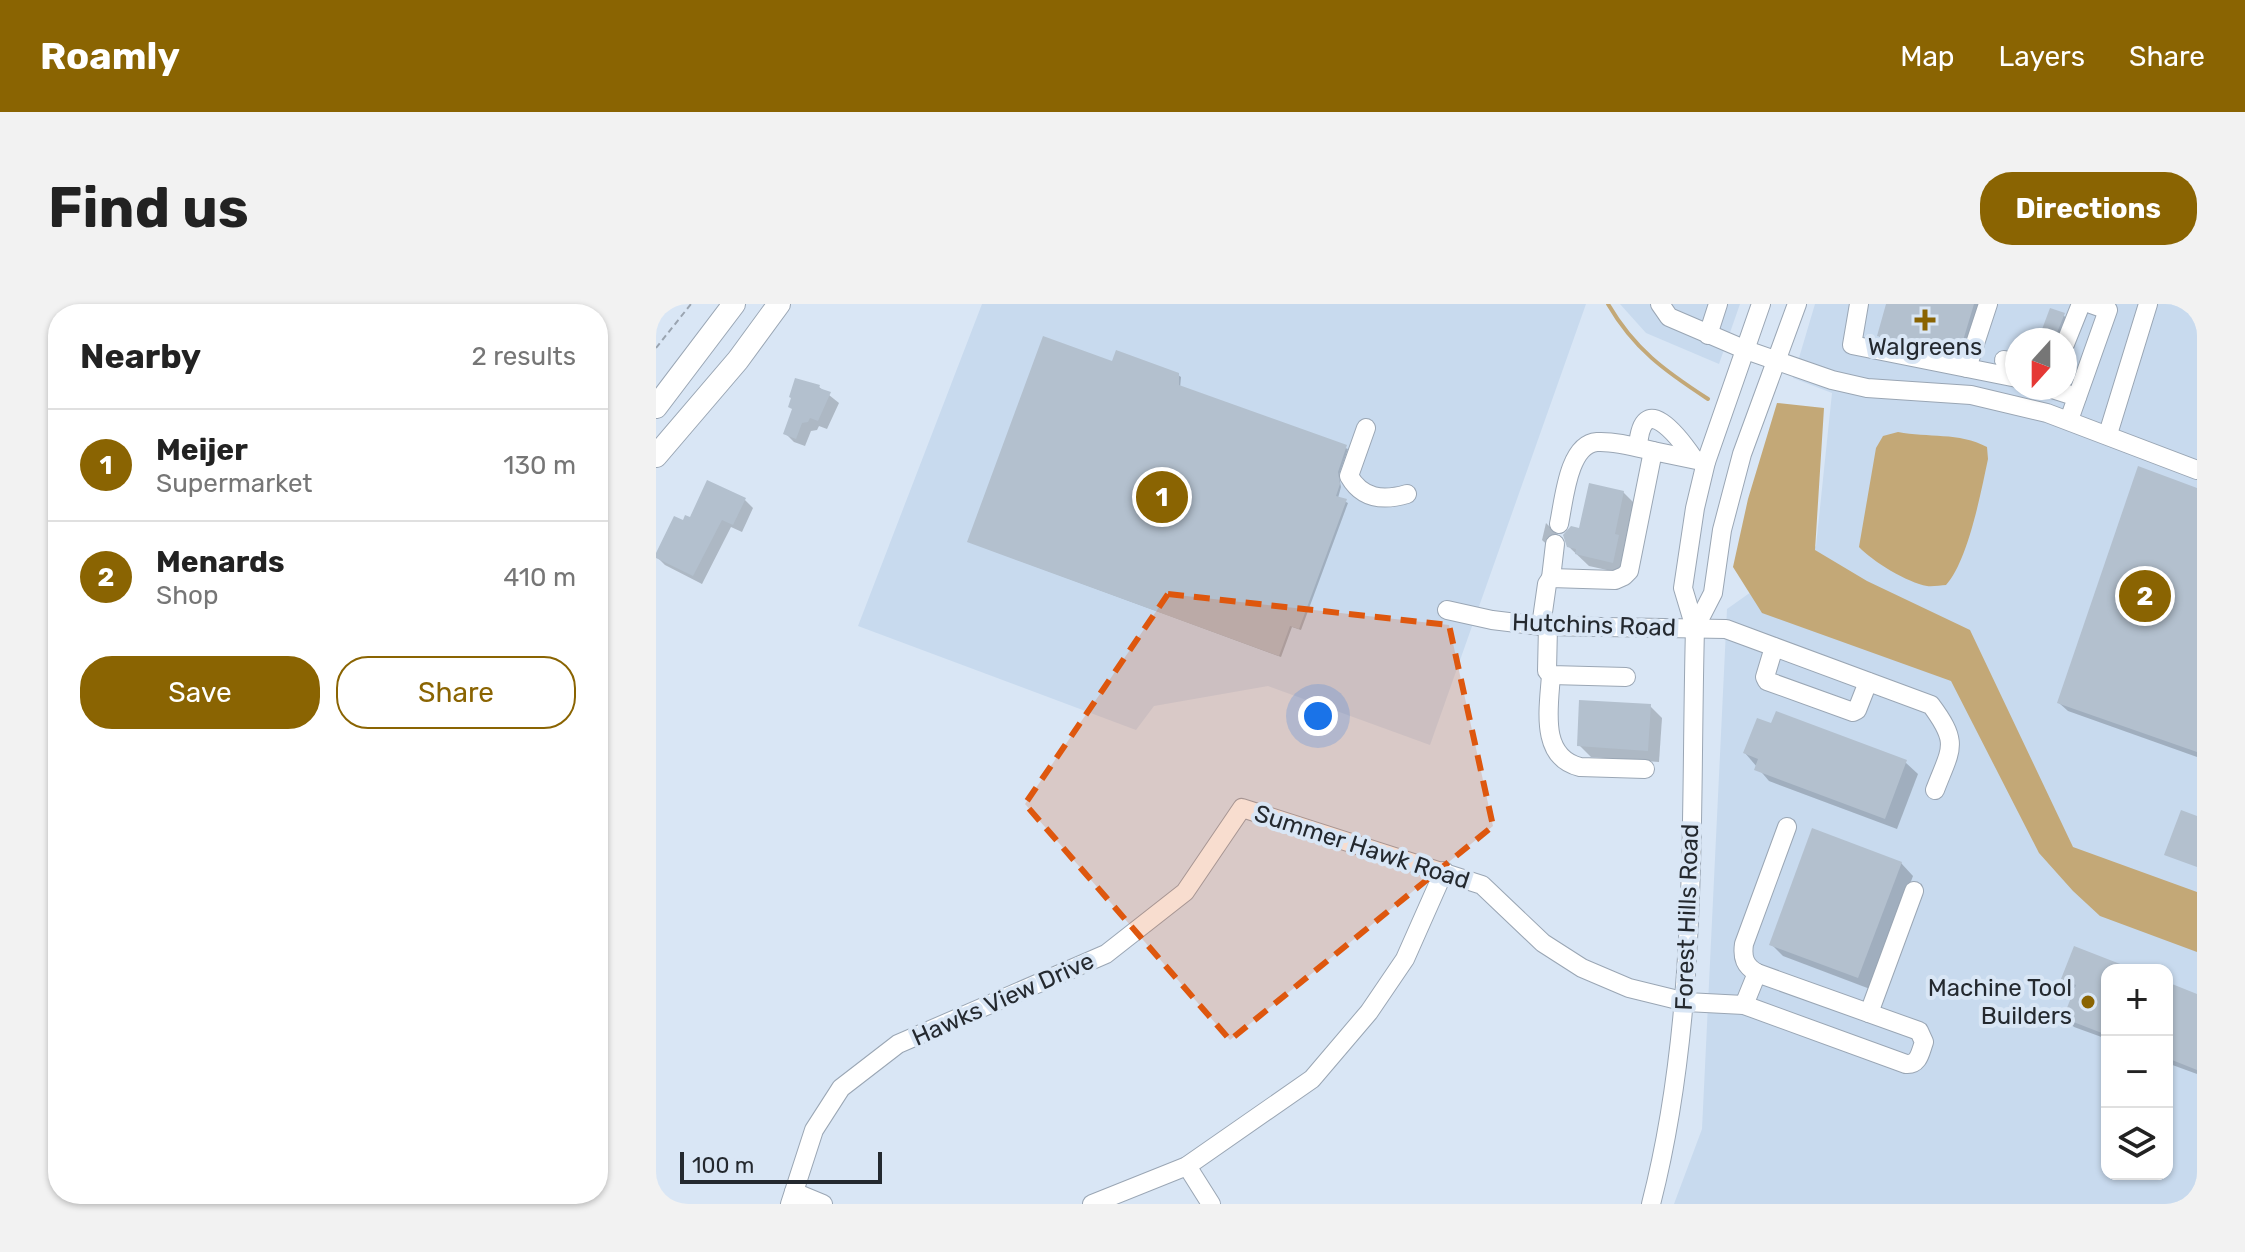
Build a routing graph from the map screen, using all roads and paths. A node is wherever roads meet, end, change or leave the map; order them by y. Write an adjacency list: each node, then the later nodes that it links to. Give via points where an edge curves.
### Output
1 (691, 304): 15 (path)
2 (734, 304): 22 (main road)
3 (779, 304): 27 (main road)
4 (1660, 304): 14 (street, via 1669,317)
5 (1718, 304): 14 (street)
6 (1761, 304): 16 (street, Forest Hills Road)
7 (1797, 304): 17 (street, Forest Hills Road)
8 (1859, 304): 18 (street, via 1852,345)
9 (1988, 304): 18 (street)
10 (2081, 304): 13 (street)
11 (2091, 304): 20 (street, via 2108,310)
12 (2150, 305): 25 (street)
13 (2071, 328)
14 (1708, 335): 16 (street)
15 (656, 348)
16 (1746, 350): 17 (street); 28 (street, Forest Hills Road)
17 (1776, 361): 23 (street, via 1867,388 1971,395); 36 (street, Forest Hills Road, via 1732,488 1713,593)
18 (1967, 368): 19 (street)
19 (2005, 376)
20 (2077, 397)
21 (2076, 400): 23 (street)
22 (656, 407)
23 (2069, 420): 25 (street)
24 (1366, 428): 30 (street, via 1349,476 1354,485 1384,500)
25 (2108, 434): 29 (street)
26 (1646, 449): 28 (street); 28 (street, via 1642,426 1658,419); 31 (street, via 1595,442 1578,452); 33 (street, via 1629,571 1615,580)
27 (656, 456)
28 (1700, 461): 36 (street, Forest Hills Road, via 1683,588)
29 (2197, 470)
30 (1407, 494)
31 (1559, 524)
32 (1555, 544): 33 (street)
33 (1551, 578): 35 (street)
34 (1447, 610): 35 (street, Hutchins Road)
35 (1544, 626): 36 (street, Hutchins Road); 38 (street)
36 (1695, 628): 37 (street, Hutchins Road, via 1726,629); 48 (street, Forest Hills Road)
37 (1774, 647): 40 (street, Hutchins Road); 40 (street, via 1767,681 1853,712)
38 (1551, 675): 39 (street); 41 (street, via 1549,721 1552,746 1560,757 1580,767)
39 (1626, 677)
40 (1868, 682): 42 (street, Hutchins Road, via 1931,705 1948,728 1952,746)
41 (1645, 769)
42 (1935, 790)
43 (1242, 808): 45 (street, Summer Hawk Road); 52 (street, Hawks View Drive, via 1185,892 1106,954 898,1044 841,1088 814,1130)
44 (1787, 827): 47 (street, via 1743,953 1748,968)
45 (1444, 871): 48 (street, Summer Hawk Road, via 1482,885 1543,943 1582,968 1629,988); 51 (street, via 1405,959 1369,1012 1312,1079)
46 (1914, 891): 50 (street)
47 (1757, 973): 49 (street); 50 (street)
48 (1686, 1002): 49 (street, Summer Hawk Road); 56 (street, Forest Hills Road, via 1672,1108)
49 (1744, 1005): 50 (street, Summer Hawk Road, via 1906,1064 1917,1061 1924,1042 1919,1031)
50 (1869, 1013)
51 (1187, 1166): 54 (street); 55 (street)
52 (792, 1198): 53 (street)
53 (823, 1204)
54 (1092, 1204)
55 (1211, 1204)
56 (1651, 1204)

